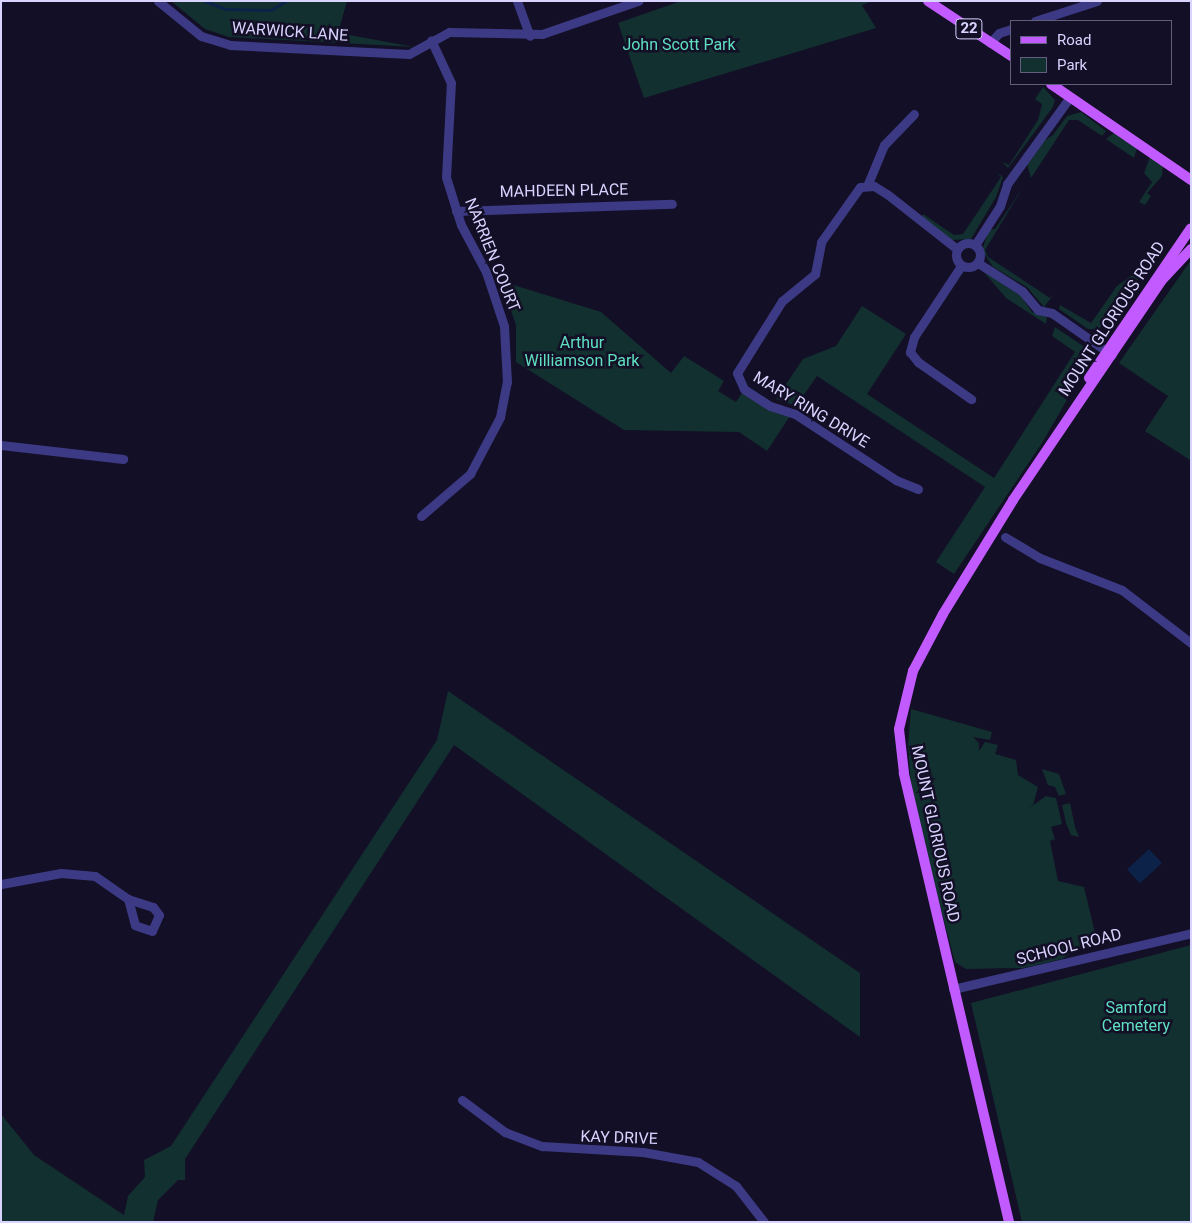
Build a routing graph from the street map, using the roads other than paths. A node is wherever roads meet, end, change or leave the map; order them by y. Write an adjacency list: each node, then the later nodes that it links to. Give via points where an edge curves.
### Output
1 (158, 1): 9 (street, WARWICK LANE, via 201,36 230,45 409,54)
2 (517, 1): 8 (street)
3 (638, 1): 8 (street)
4 (928, 1): 10 (main road, 22)
5 (1096, 1): 6 (street)
6 (1038, 20)
7 (1010, 29): 10 (street, via 998,33)
8 (530, 36): 9 (street, WARWICK LANE, via 449,32)
9 (431, 40): 20 (street, NARRIEN COURT, via 451,83 446,177)
10 (990, 43): 11 (main road, 22)
11 (1010, 55)
12 (1052, 85): 13 (main road)
13 (1070, 97): 15 (main road); 23 (street, via 1007,184 1003,201)
14 (914, 114): 18 (street, via 884,145)
15 (1170, 162): 16 (main road); 17 (main road)
16 (1191, 172)
17 (1191, 180)
18 (868, 186): 24 (street, via 887,194); 32 (street, MARY RING DRIVE, via 855,192 822,242 815,274 782,301 737,373 744,389 770,406 795,414 896,480)
19 (672, 204): 20 (street, MAHDEEN PLACE)
20 (456, 211): 33 (street, NARRIEN COURT, via 486,272 504,326 507,382 500,417 470,474)
21 (1191, 228): 22 (main road, MOUNT GLORIOUS ROAD)
22 (1187, 239): 28 (main road, MOUNT GLORIOUS ROAD)
23 (975, 245): 24 (street, via 963,244); 26 (street, via 980,251)
24 (957, 249): 27 (street)
25 (1191, 250): 28 (main road, MOUNT GLORIOUS ROAD, via 1161,281)
26 (978, 262): 27 (street, via 969,268); 28 (street, via 1022,291 1038,310 1052,314)
27 (961, 266): 29 (street, via 914,337 910,352 918,362)
28 (1109, 353): 39 (main road, MOUNT GLORIOUS ROAD, via 943,614 913,671 899,729 904,773)
29 (971, 398)
30 (1, 446): 31 (street)
31 (123, 459)
32 (918, 490)
33 (421, 516)
34 (1006, 537): 35 (street, via 1040,558 1122,590)
35 (1191, 643)
36 (1, 884): 37 (street, via 77,872 95,876)
37 (128, 899)
38 (1191, 933): 39 (street, SCHOOL ROAD)
39 (953, 990): 42 (main road, MOUNT GLORIOUS ROAD)
40 (462, 1100): 41 (street, KAY DRIVE, via 505,1132 542,1146 643,1152 698,1162 736,1186)
41 (764, 1222)
42 (1009, 1222)

